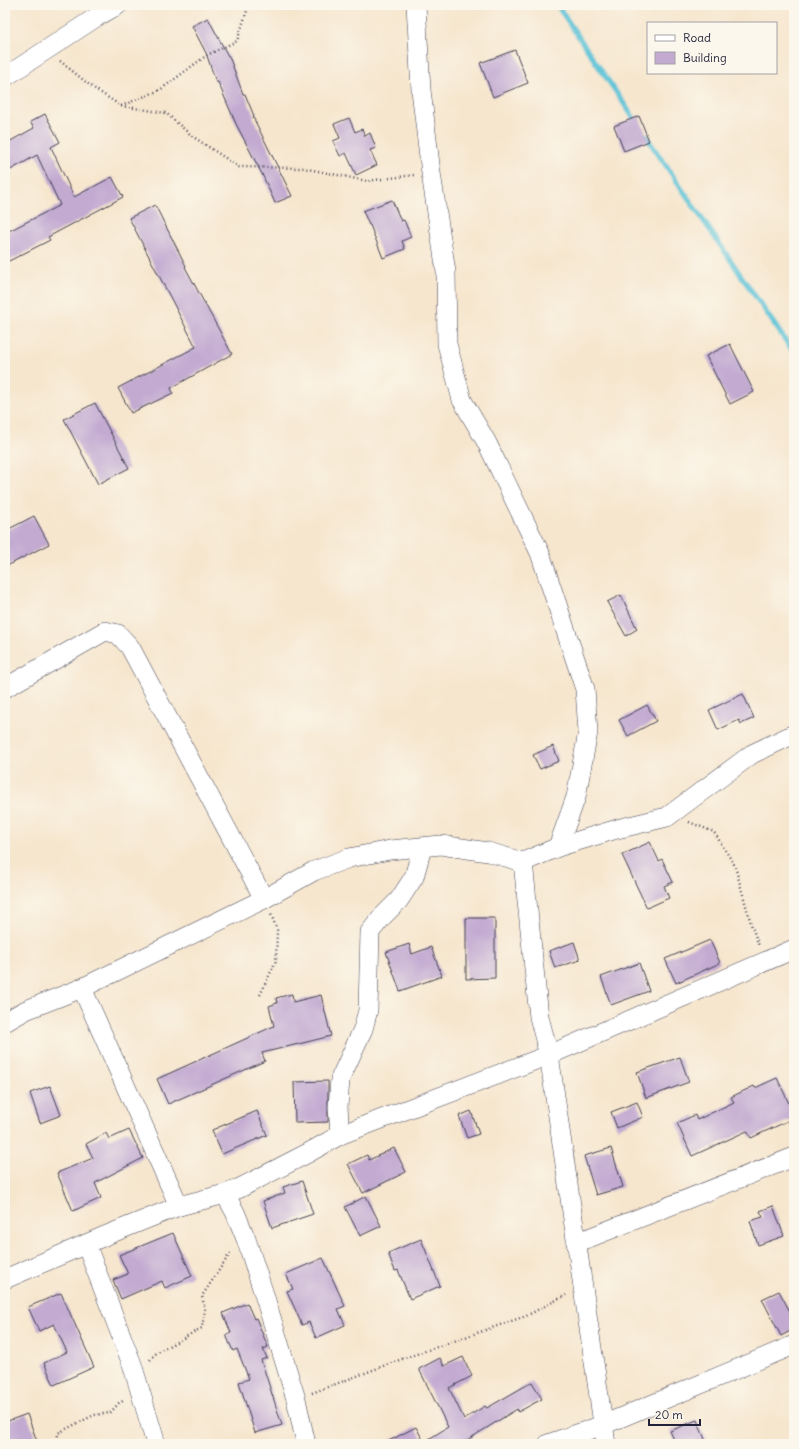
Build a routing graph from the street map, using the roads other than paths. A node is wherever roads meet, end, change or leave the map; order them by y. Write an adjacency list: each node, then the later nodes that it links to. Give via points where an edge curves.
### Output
1 (118, 5): 3 (street)
2 (416, 5): 6 (street, via 421,90 446,272 447,344 462,400 487,443 540,552 585,689 588,732 576,797)
3 (5, 77)
4 (5, 688): 9 (street, via 105,631 118,634 130,647)
5 (794, 734): 6 (street, via 752,754 667,817)
6 (558, 847): 8 (street)
7 (422, 848): 8 (street, via 449,846 488,852); 9 (street, via 390,850 349,858 314,871); 14 (street, via 414,877 399,900 370,932 368,1010 363,1029 340,1079)
8 (522, 862): 13 (street, via 540,1017)
9 (264, 899): 11 (street)
10 (794, 949): 13 (street)
11 (82, 988): 12 (street, via 26,1010); 17 (street)
12 (5, 1022)
13 (549, 1056): 14 (street); 18 (street)
14 (340, 1135): 16 (street)
15 (794, 1157): 18 (street)
16 (225, 1194): 17 (street); 24 (street, via 246,1239 263,1291 296,1399)
17 (179, 1206): 19 (street)
18 (576, 1243): 22 (street)
19 (86, 1244): 20 (street); 23 (street, via 132,1364)
20 (5, 1279)
21 (794, 1345): 22 (street)
22 (603, 1425): 25 (street); 26 (street)
23 (156, 1444)
24 (306, 1444)
25 (548, 1444)
26 (606, 1444)

